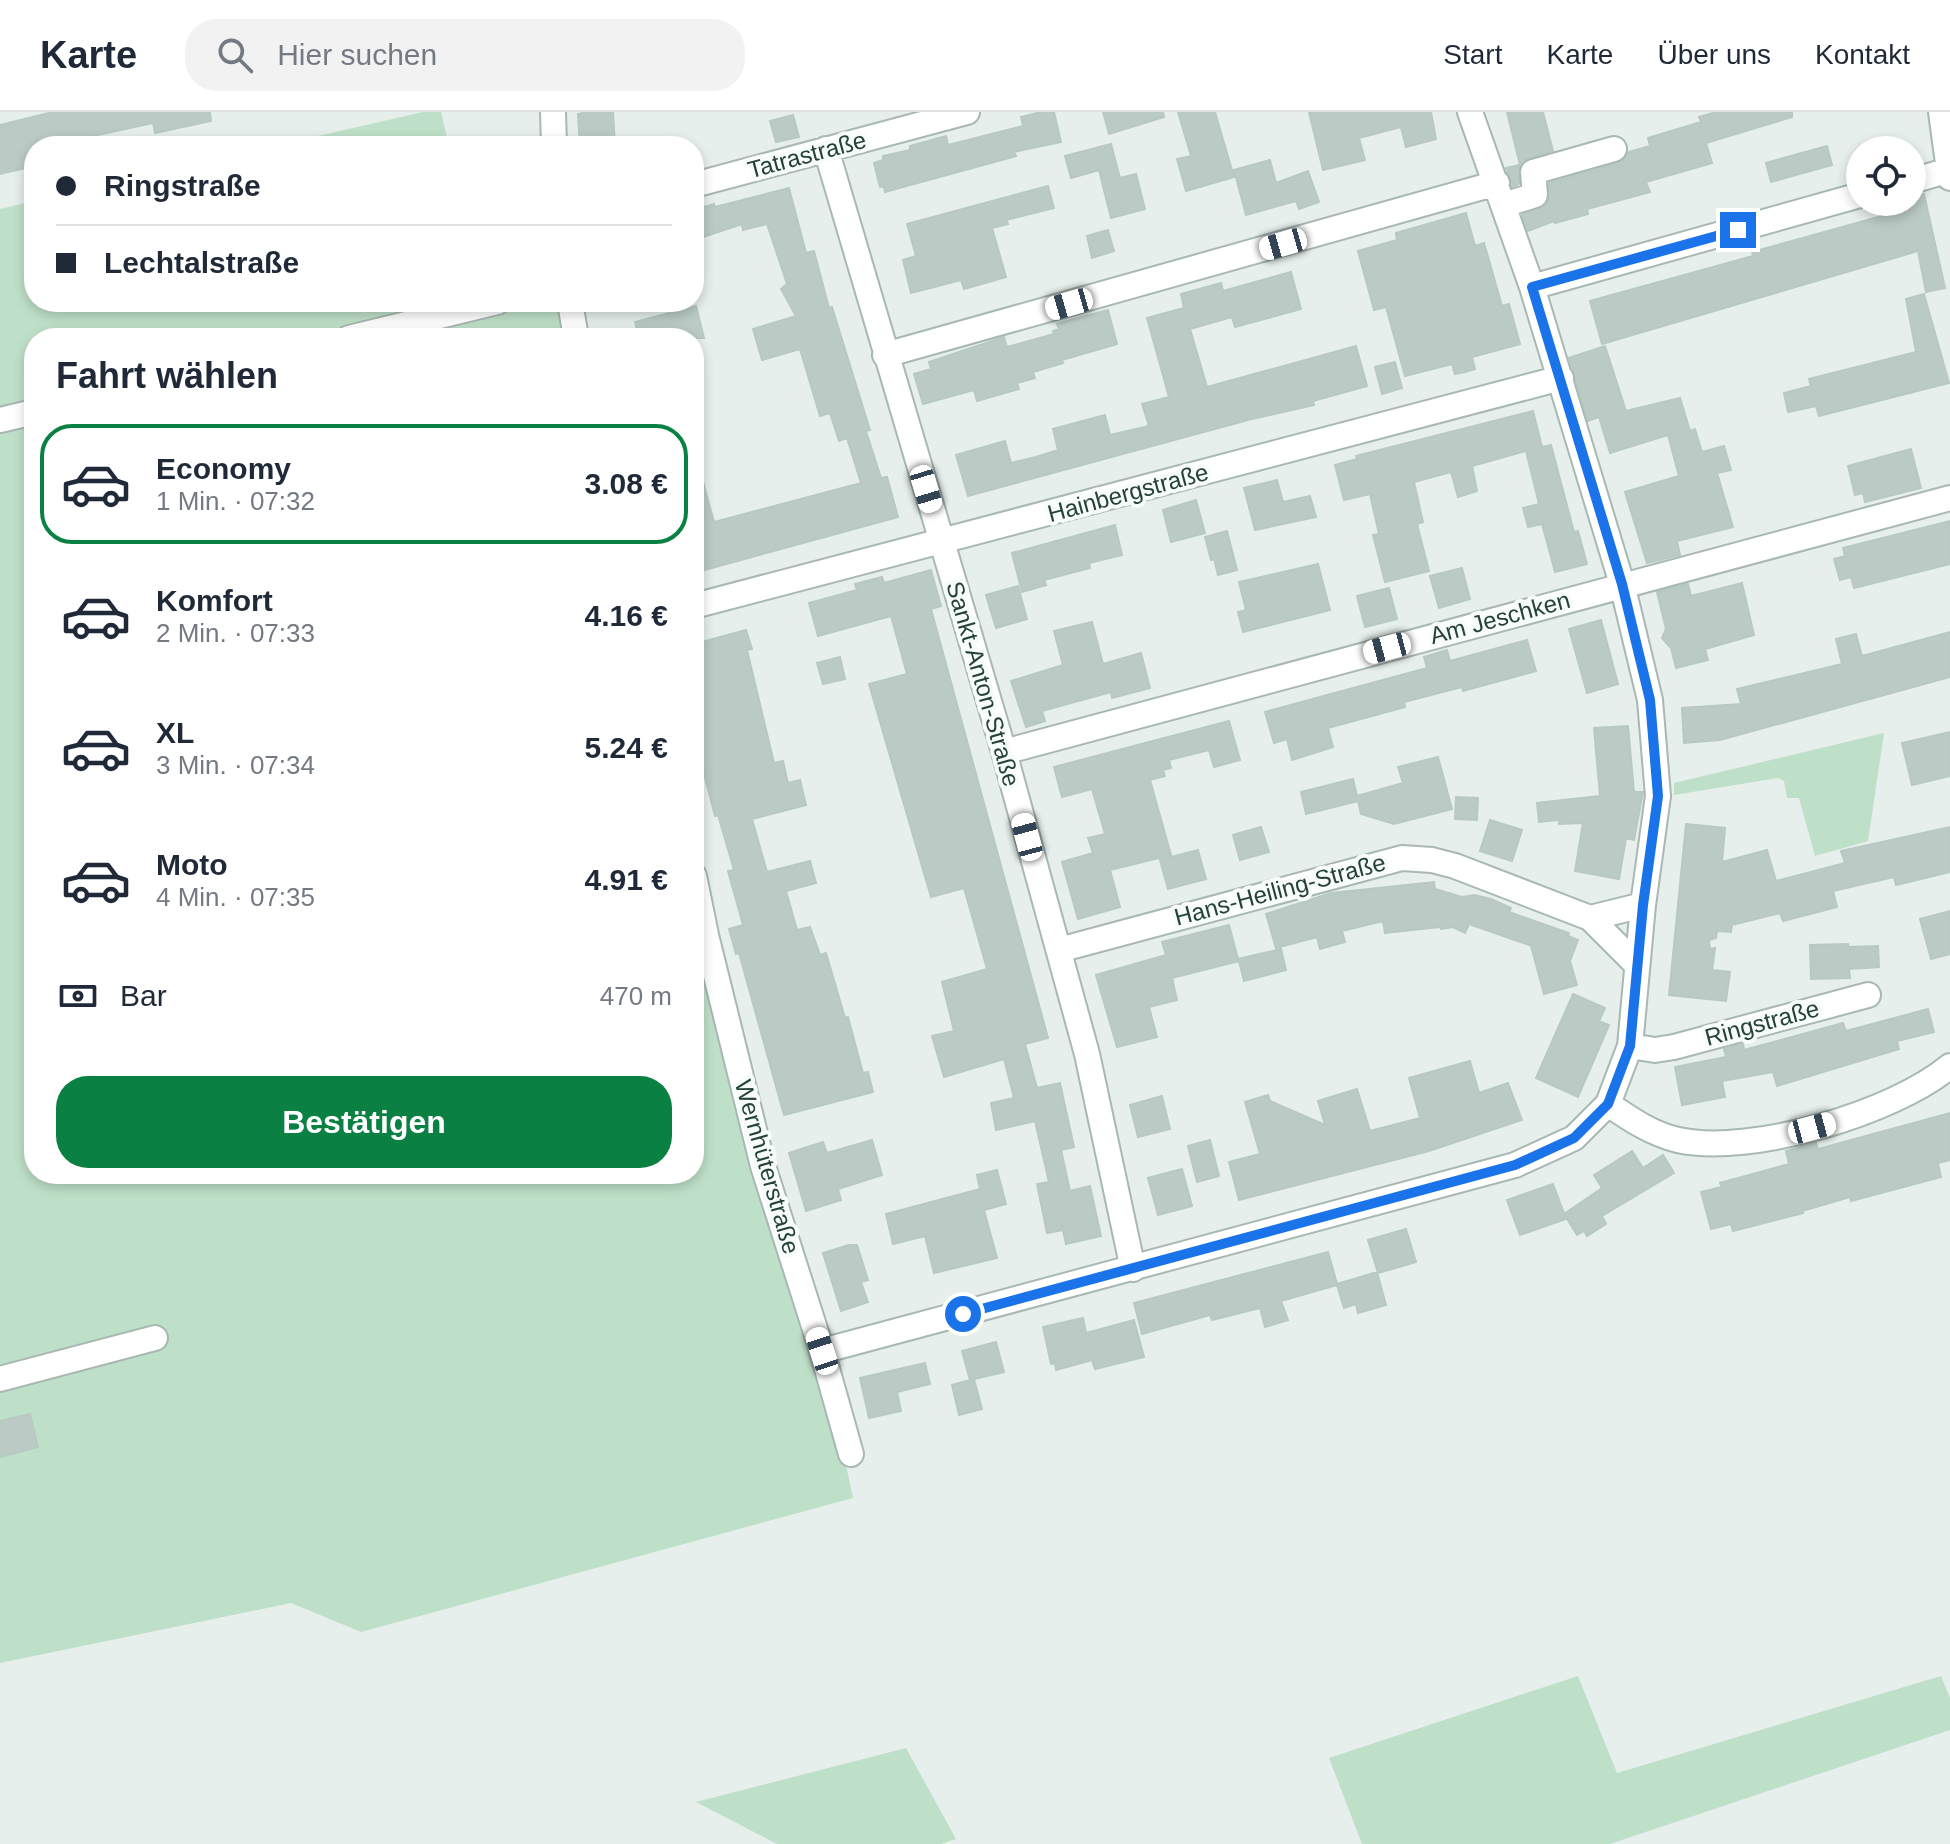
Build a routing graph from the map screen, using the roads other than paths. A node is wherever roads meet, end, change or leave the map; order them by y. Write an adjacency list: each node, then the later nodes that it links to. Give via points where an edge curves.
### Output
1 (553, 112): 5 (street)
2 (967, 112): 6 (street, Tatrastraße)
3 (1470, 112): 11 (street)
4 (1941, 112): 8 (street)
5 (554, 136)
6 (826, 149): 10 (street, Tatrastraße); 16 (street, Sankt-Anton-Straße)
7 (1614, 149): 11 (street, via 1533,172 1535,195)
8 (1949, 174): 9 (street)
9 (1926, 178)
10 (704, 182)
11 (1500, 194): 13 (street); 16 (street)
12 (1846, 199): 13 (street)
13 (1532, 287): 17 (street)
14 (456, 312): 15 (street)
15 (390, 328)
16 (885, 355): 21 (street, Sankt-Anton-Straße)
17 (1561, 378): 21 (street, Hainbergstraße); 22 (street)
18 (24, 414): 19 (street)
19 (0, 420)
20 (1950, 498): 22 (street, Am Jeschken)
21 (942, 542): 23 (street, Hainbergstraße); 24 (street, Sankt-Anton-Straße)
22 (1622, 584): 24 (street, Am Jeschken); 25 (street, via 1650,700 1658,796)
23 (704, 603)
24 (1004, 752): 28 (street, Sankt-Anton-Straße)
25 (1643, 905): 26 (street); 29 (street)
26 (1590, 918): 28 (street, Hans-Heiling-Straße, via 1455,866 1402,858); 29 (street, Hans-Heiling-Straße)
27 (704, 925): 36 (street, Wernhüterstraße, via 763,1166)
28 (1059, 950): 34 (street, Sankt-Anton-Straße)
29 (1637, 965): 31 (street)
30 (1868, 995): 31 (street, Ringstraße, via 1655,1050)
31 (1630, 1046): 33 (street)
32 (1950, 1066): 33 (street, via 1933,1081 1839,1121 1736,1143 1679,1140 1641,1126)
33 (1608, 1104): 34 (street, via 1574,1138 1515,1165)
34 (1133, 1269): 36 (street)
35 (155, 1338): 37 (street)
36 (822, 1351): 38 (street, Wernhüterstraße)
37 (0, 1379)
38 (851, 1454)

